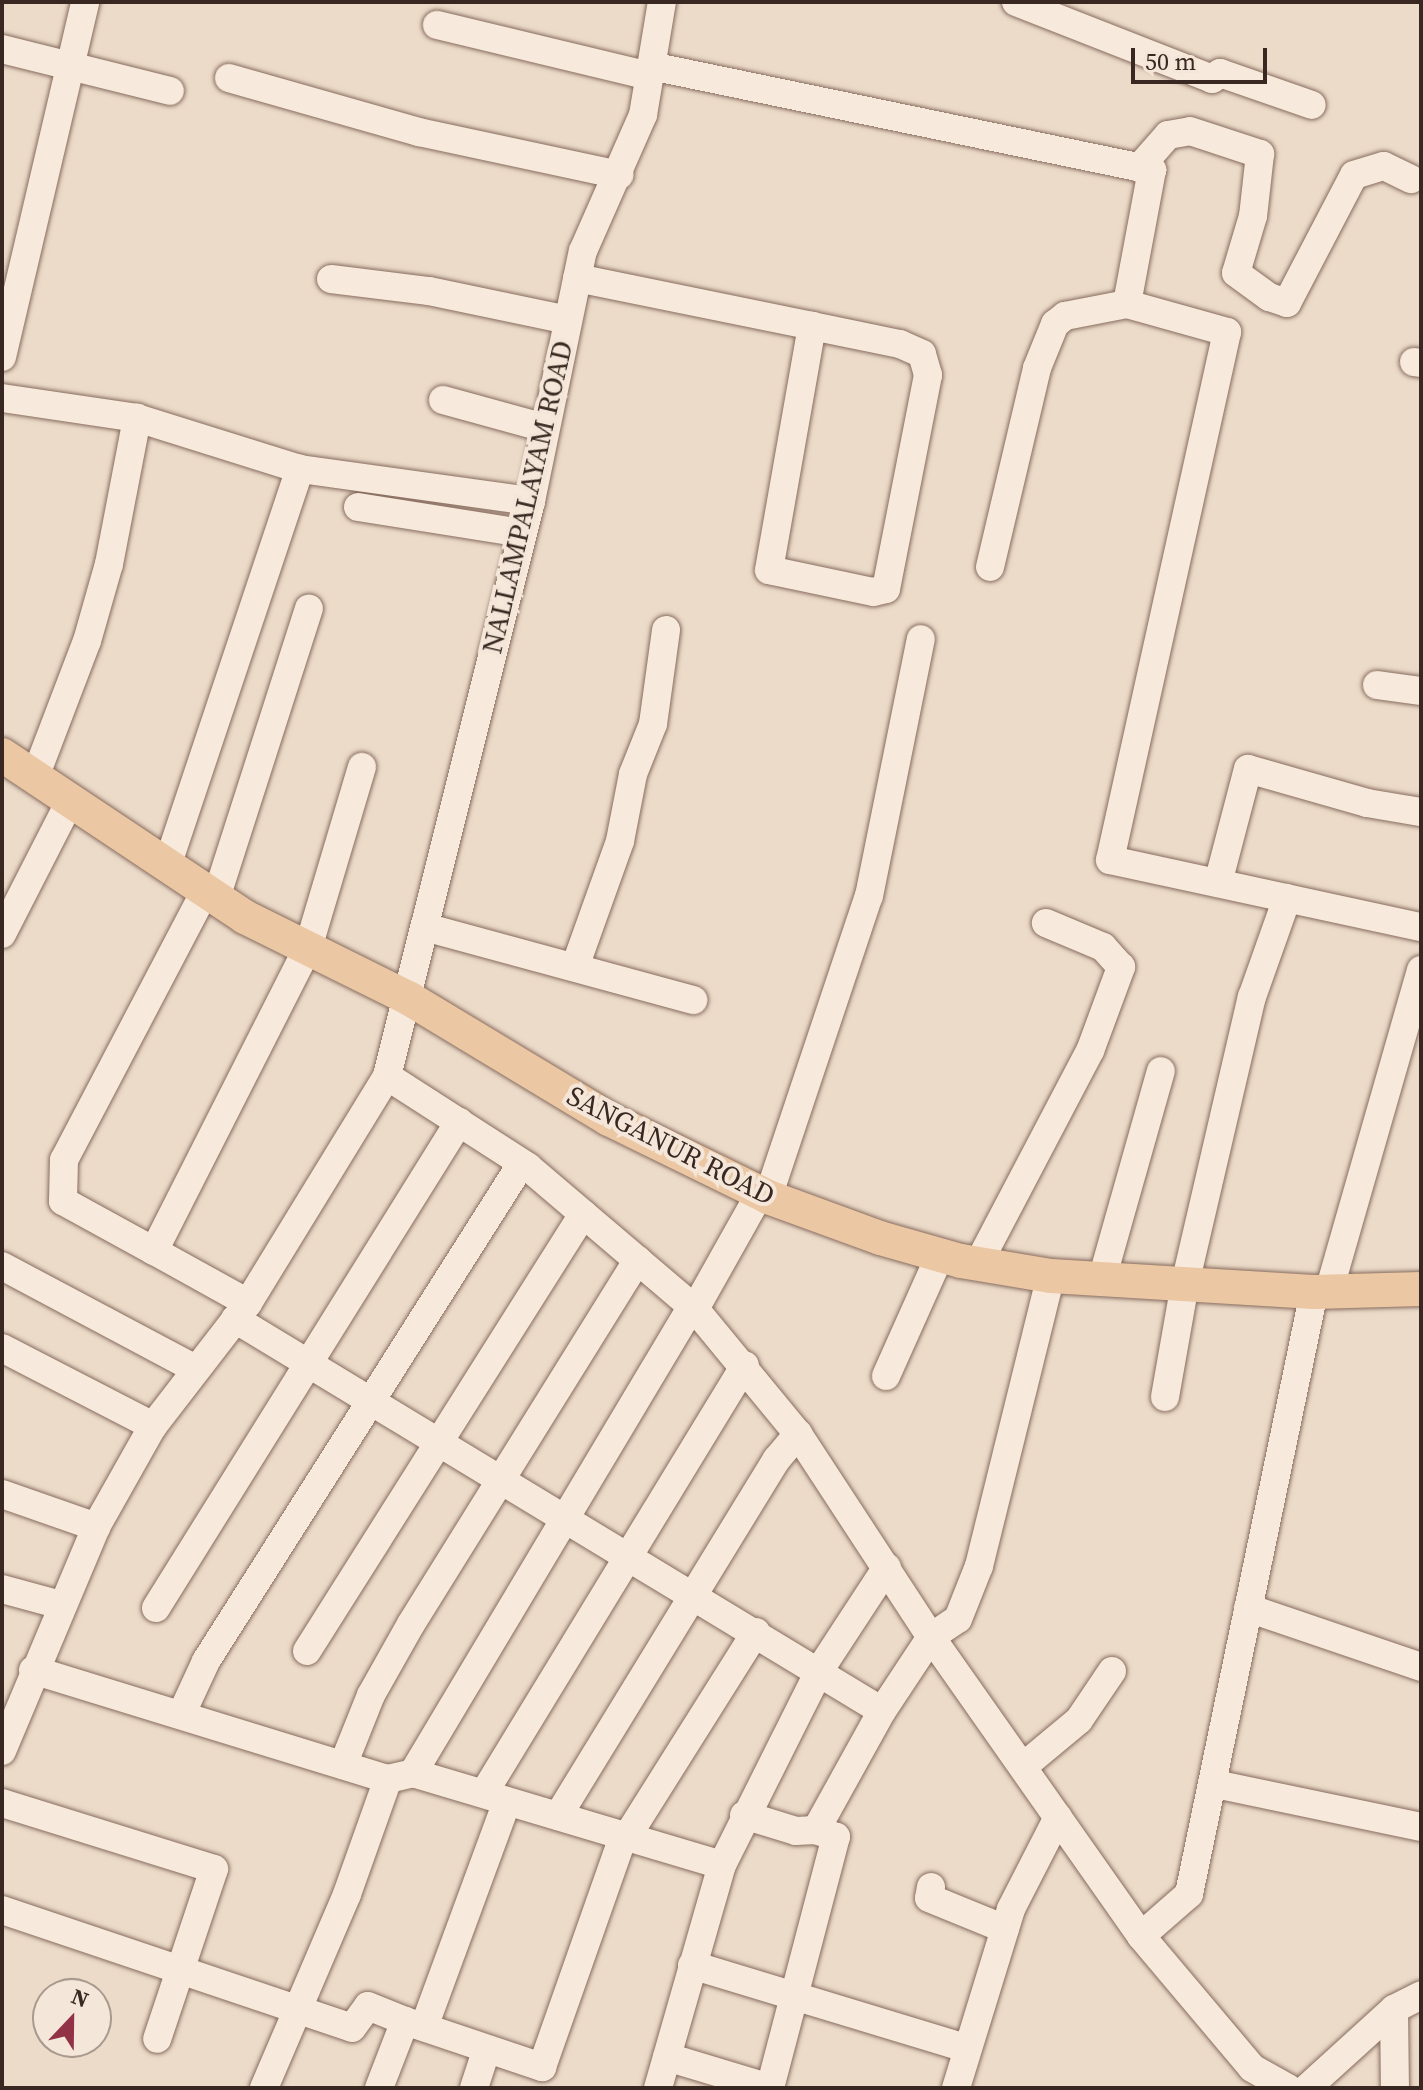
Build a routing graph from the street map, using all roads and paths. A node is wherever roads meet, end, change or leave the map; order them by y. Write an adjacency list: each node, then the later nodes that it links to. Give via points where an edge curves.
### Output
1 (85, 2): 6 (street)
2 (662, 2): 7 (street, NALLAMPALAYAM ROAD)
3 (1016, 2): 10 (street, via 1212,79 1220,73)
4 (437, 25): 7 (street)
5 (2, 49): 6 (street)
6 (69, 67): 9 (street); 19 (street)
7 (650, 71): 11 (street); 12 (street, NALLAMPALAYAM ROAD, via 643,115)
8 (229, 78): 12 (street, via 419,132)
9 (170, 91)
10 (1312, 105)
11 (1139, 168): 13 (street, via 1168,135 1190,131 1260,154 1253,216 1236,273 1287,303 1354,175 1384,166); 16 (street, via 1152,170)
12 (619, 175): 14 (street, NALLAMPALAYAM ROAD, via 583,251)
13 (1411, 179)
14 (577, 278): 17 (street, NALLAMPALAYAM ROAD); 18 (street)
15 (331, 279): 17 (street, via 429,291)
16 (1127, 304): 28 (street, via 1065,316 1055,324 1037,368); 40 (street, via 1227,332 1110,860)
17 (568, 320): 23 (street, NALLAMPALAYAM ROAD)
18 (812, 326): 18 (street, via 911,349 922,354 928,375 886,589 873,592 769,570)
19 (2, 357)
20 (2, 398): 22 (street)
21 (443, 400): 23 (street)
22 (137, 418): 24 (street); 36 (street, via 109,564 87,641)
23 (545, 428): 25 (street, NALLAMPALAYAM ROAD)
24 (300, 469): 25 (street); 39 (street)
25 (531, 501): 27 (street, NALLAMPALAYAM ROAD)
26 (358, 507): 27 (street)
27 (522, 533): 45 (street, NALLAMPALAYAM ROAD)
28 (990, 567)
29 (309, 609): 41 (street)
30 (666, 630): 48 (street, via 653,724 633,774 620,841)
31 (921, 639): 56 (street, via 869,896)
32 (1377, 685): 33 (street)
33 (1421, 691)
34 (2, 755): 36 (main road, SANGANUR ROAD)
35 (362, 767): 47 (street)
36 (35, 777): 37 (main road, SANGANUR ROAD)
37 (70, 801): 39 (main road, SANGANUR ROAD); 46 (street)
38 (1421, 812): 40 (street, via 1367,803 1248,769)
39 (167, 866): 41 (main road, SANGANUR ROAD)
40 (1218, 883): 42 (street)
41 (210, 895): 47 (main road, SANGANUR ROAD); 58 (street, via 64,1160 63,1201)
42 (1287, 898): 44 (street); 65 (street, via 1252,997)
43 (1046, 923): 61 (street, via 1103,947 1121,967 1090,1051)
44 (1421, 927)
45 (428, 928): 48 (street); 50 (street, NALLAMPALAYAM ROAD)
46 (2, 934)
47 (308, 948): 50 (main road, SANGANUR ROAD); 58 (street)
48 (576, 964): 51 (street)
49 (1421, 970): 67 (street)
50 (410, 999): 53 (street, NALLAMPALAYAM ROAD); 56 (main road, SANGANUR ROAD, via 609,1119)
51 (693, 1000)
52 (1161, 1071): 64 (street)
53 (387, 1076): 54 (street); 69 (street, NALLAMPALAYAM ROAD)
54 (459, 1122): 55 (street); 71 (street)
55 (520, 1166): 57 (street, via 528,1167); 76 (street)
56 (764, 1195): 59 (main road, SANGANUR ROAD); 68 (street)
57 (583, 1214): 60 (street); 79 (street)
58 (154, 1251): 69 (street)
59 (940, 1255): 61 (main road, SANGANUR ROAD); 74 (street)
60 (638, 1260): 68 (street); 80 (street)
61 (978, 1264): 63 (main road, SANGANUR ROAD)
62 (2, 1266): 73 (street)
63 (1051, 1276): 64 (main road, SANGANUR ROAD); 92 (street, via 979,1566 958,1619)
64 (1102, 1279): 65 (main road, SANGANUR ROAD)
65 (1185, 1284): 67 (main road, SANGANUR ROAD); 75 (street)
66 (1421, 1289): 67 (main road, SANGANUR ROAD)
67 (1321, 1292): 90 (street)
68 (694, 1307): 72 (street); 82 (street)
69 (242, 1311): 71 (street); 73 (street, NALLAMPALAYAM ROAD)
70 (2, 1348): 77 (street)
71 (307, 1364): 76 (street); 89 (street)
72 (745, 1365): 78 (street); 84 (street)
73 (196, 1369): 77 (street, NALLAMPALAYAM ROAD)
74 (886, 1376)
75 (1165, 1397)
76 (369, 1403): 79 (street); 99 (street, via 206,1661)
77 (153, 1426): 83 (street, NALLAMPALAYAM ROAD)
78 (798, 1434): 85 (street); 87 (street, via 777,1459)
79 (437, 1441): 80 (street); 93 (street)
80 (499, 1481): 82 (street); 101 (street, via 371,1695)
81 (2, 1494): 83 (street)
82 (563, 1517): 84 (street); 103 (street)
83 (96, 1527): 88 (street, NALLAMPALAYAM ROAD)
84 (630, 1557): 87 (street); 105 (street)
85 (887, 1567): 92 (street); 96 (street)
86 (2, 1589): 88 (street)
87 (693, 1598): 91 (street); 108 (street)
88 (61, 1605): 95 (street, NALLAMPALAYAM ROAD)
89 (156, 1608)
90 (1248, 1608): 94 (street); 104 (street)
91 (756, 1632): 96 (street); 112 (street)
92 (931, 1637): 98 (street); 102 (street)
93 (307, 1651)
94 (1421, 1667)
95 (33, 1670): 99 (street); 100 (street, NALLAMPALAYAM ROAD)
96 (819, 1671): 98 (street); 107 (street)
97 (1112, 1671): 102 (street, via 1079,1720)
98 (882, 1711): 111 (street)
99 (182, 1713): 101 (street)
100 (2, 1751)
101 (343, 1765): 103 (street)
102 (1025, 1765): 109 (street)
103 (400, 1776): 105 (street); 122 (street)
104 (1215, 1784): 110 (street); 117 (street, via 1189,1894)
105 (496, 1798): 108 (street); 124 (street)
106 (2, 1803): 119 (street, via 214,1869)
107 (744, 1815): 111 (street, via 796,1831); 113 (street)
108 (558, 1816): 112 (street)
109 (1058, 1817): 116 (street); 117 (street)
110 (1421, 1827)
111 (816, 1830): 121 (street, via 836,1837)
112 (626, 1834): 113 (street); 129 (street)
113 (722, 1865): 118 (street)
114 (931, 1887): 116 (street, via 929,1898)
115 (2, 1910): 119 (street)
116 (1005, 1929): 126 (street)
117 (1141, 1936): 130 (street)
118 (692, 1965): 121 (street); 128 (street)
119 (180, 1967): 122 (street); 125 (street)
120 (1421, 1995): 123 (street)
121 (797, 1996): 126 (street); 135 (street)
122 (299, 2008): 124 (street, via 352,2028 368,2006); 131 (street)
123 (1394, 2009): 138 (street); 139 (street)
124 (414, 2024): 127 (street); 132 (street)
125 (157, 2039)
126 (968, 2049): 136 (street)
127 (486, 2050): 129 (street); 133 (street)
128 (667, 2057): 134 (street); 135 (street)
129 (546, 2077)
130 (1248, 2078): 137 (street)
131 (264, 2088)
132 (379, 2088)
133 (474, 2088)
134 (658, 2088)
135 (770, 2088)
136 (956, 2088)
137 (1288, 2088)
138 (1307, 2088)
139 (1395, 2088)

